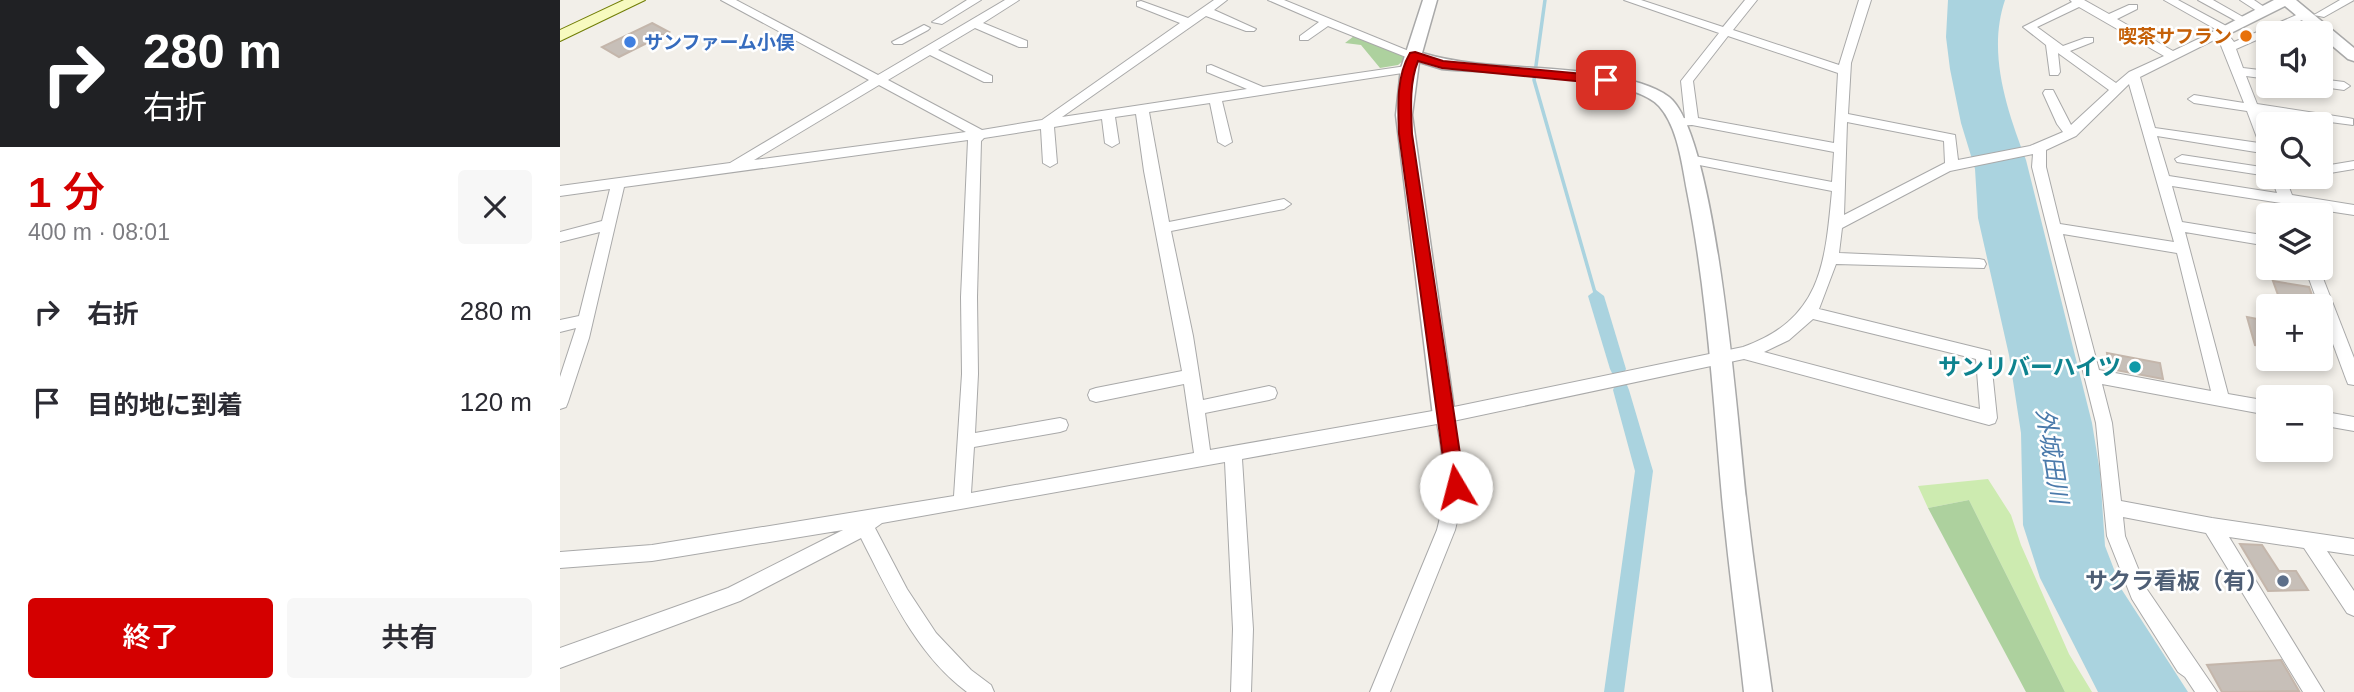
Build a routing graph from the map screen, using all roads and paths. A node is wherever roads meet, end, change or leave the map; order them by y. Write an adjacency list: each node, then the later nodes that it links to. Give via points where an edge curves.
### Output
1 (637, 0): 35 (main road)
2 (727, 0): 55 (street)
3 (975, 0): 18 (street)
4 (1013, 0): 23 (street)
5 (1221, 0): 20 (street)
6 (1274, 0): 24 (street)
7 (1430, 0): 47 (street)
8 (1630, 0): 32 (street)
9 (1751, 0): 32 (street)
10 (1865, 0): 49 (street)
11 (2170, 0): 33 (street)
12 (2204, 0): 25 (street)
13 (2246, 0): 21 (street)
14 (2287, 0): 21 (street); 26 (street)
15 (2352, 0): 27 (street)
16 (2079, 1): 22 (street); 44 (street, via 2029,27)
17 (1141, 4): 29 (street)
18 (962, 8): 23 (street); 28 (street)
19 (2133, 8): 22 (street)
20 (1205, 11): 29 (street); 31 (street)
21 (2264, 11): 25 (street)
22 (2108, 19): 45 (street)
23 (979, 20): 41 (street); 43 (street)
24 (1327, 21): 36 (street); 47 (street)
25 (2244, 21): 33 (street)
26 (2312, 21)
27 (2317, 21)
28 (937, 22)
29 (1188, 22): 70 (street)
30 (924, 28): 34 (street)
31 (1250, 29)
32 (1725, 32): 49 (street); 68 (street, via 1687,81)
33 (2222, 32): 42 (street); 45 (street)
34 (911, 35): 40 (street); 43 (street)
35 (560, 36)
36 (1304, 38)
37 (2333, 39): 46 (street)
38 (2089, 40): 44 (street)
39 (2256, 40): 42 (street)
40 (898, 42)
41 (1023, 44)
42 (2229, 47): 50 (street)
43 (932, 48): 54 (street); 55 (street)
44 (2058, 48): 51 (street, via 2051,46); 58 (street)
45 (2173, 56): 53 (street)
46 (2354, 56)
47 (1412, 62): 59 (street); 68 (street, via 1615,81 1667,104); 122 (street, via 1404,103 1405,134)
48 (1211, 69): 59 (street)
49 (1844, 71): 66 (street)
50 (2238, 71): 52 (street); 63 (street)
51 (2054, 72)
52 (2256, 73)
53 (2133, 75): 58 (street); 71 (street)
54 (988, 79)
55 (879, 80): 73 (street); 85 (street)
56 (2333, 85): 57 (street)
57 (2344, 86)
58 (2116, 89): 72 (street)
59 (1260, 90): 61 (street)
60 (2049, 93): 72 (street)
61 (1215, 97): 64 (street); 74 (street)
62 (2194, 99): 63 (street)
63 (2252, 107): 67 (street); 69 (street)
64 (1142, 109): 65 (street); 99 (street)
65 (1108, 114): 70 (street); 75 (street)
66 (1842, 117): 77 (street); 82 (street, via 1950,138)
67 (2256, 118)
68 (1686, 122): 77 (street); 79 (street)
69 (2347, 122)
70 (1045, 124): 73 (street); 81 (street)
71 (2150, 131): 76 (street); 87 (street)
72 (2071, 133): 78 (street)
73 (980, 134): 85 (street); 126 (street, via 974,140 970,374)
74 (1225, 142)
75 (1112, 143)
76 (2256, 148)
77 (1841, 149): 89 (street)
78 (2036, 149): 82 (street); 100 (street)
79 (1689, 159): 89 (street); 111 (street)
80 (2182, 159): 86 (street)
81 (1050, 163)
82 (1955, 165): 97 (street)
83 (2354, 166): 84 (street)
84 (2333, 169)
85 (728, 170): 88 (street)
86 (2256, 170)
87 (2163, 180): 92 (street); 98 (street)
88 (618, 185): 91 (street); 96 (street)
89 (1838, 188): 97 (street)
90 (2282, 189): 92 (street)
91 (560, 191)
92 (2286, 199): 93 (street); 95 (street)
93 (2288, 203)
94 (1284, 204): 99 (street)
95 (2354, 210)
96 (610, 224): 101 (street); 108 (street)
97 (1835, 226): 104 (street)
98 (2177, 226): 102 (street); 103 (street)
99 (1162, 228): 113 (street)
100 (2056, 228): 103 (street); 114 (street)
101 (560, 237)
102 (2256, 239)
103 (2183, 249): 118 (street)
104 (1829, 258): 105 (street); 107 (street)
105 (1979, 264)
106 (2318, 280): 110 (street)
107 (1809, 312): 111 (street, via 1782,337); 111 (street, via 1984,355 1989,418)
108 (585, 320): 109 (street); 119 (street)
109 (560, 326)
110 (2346, 335): 112 (street)
111 (1732, 355): 122 (street); 141 (street)
112 (2350, 360): 115 (street)
113 (1191, 376): 117 (street); 121 (street)
114 (2094, 376): 118 (street); 130 (street)
115 (2354, 379)
116 (1269, 393): 121 (street)
117 (1096, 396)
118 (2221, 399): 120 (street)
119 (560, 402)
120 (2256, 406)
121 (1196, 408): 128 (street)
122 (1444, 416): 127 (street); 140 (street, via 1455,475 1453,506)
123 (2333, 420): 124 (street)
124 (2354, 424)
125 (1060, 425): 126 (street)
126 (964, 442): 129 (street)
127 (1233, 454): 128 (street); 139 (street, via 1244,629)
128 (1203, 459): 129 (street)
129 (962, 502): 131 (street)
130 (2115, 508): 132 (street); 142 (street, via 2116,536 2139,593)
131 (872, 521): 135 (street); 137 (street, via 733,595); 138 (street, via 911,616)
132 (2212, 526): 133 (street); 143 (street)
133 (2310, 541): 134 (street); 136 (street)
134 (2354, 547)
135 (560, 560)
136 (2354, 607)
137 (560, 658)
138 (985, 692)
139 (1241, 692)
140 (1380, 692)
141 (1758, 692)
142 (2207, 692)
143 (2314, 692)

